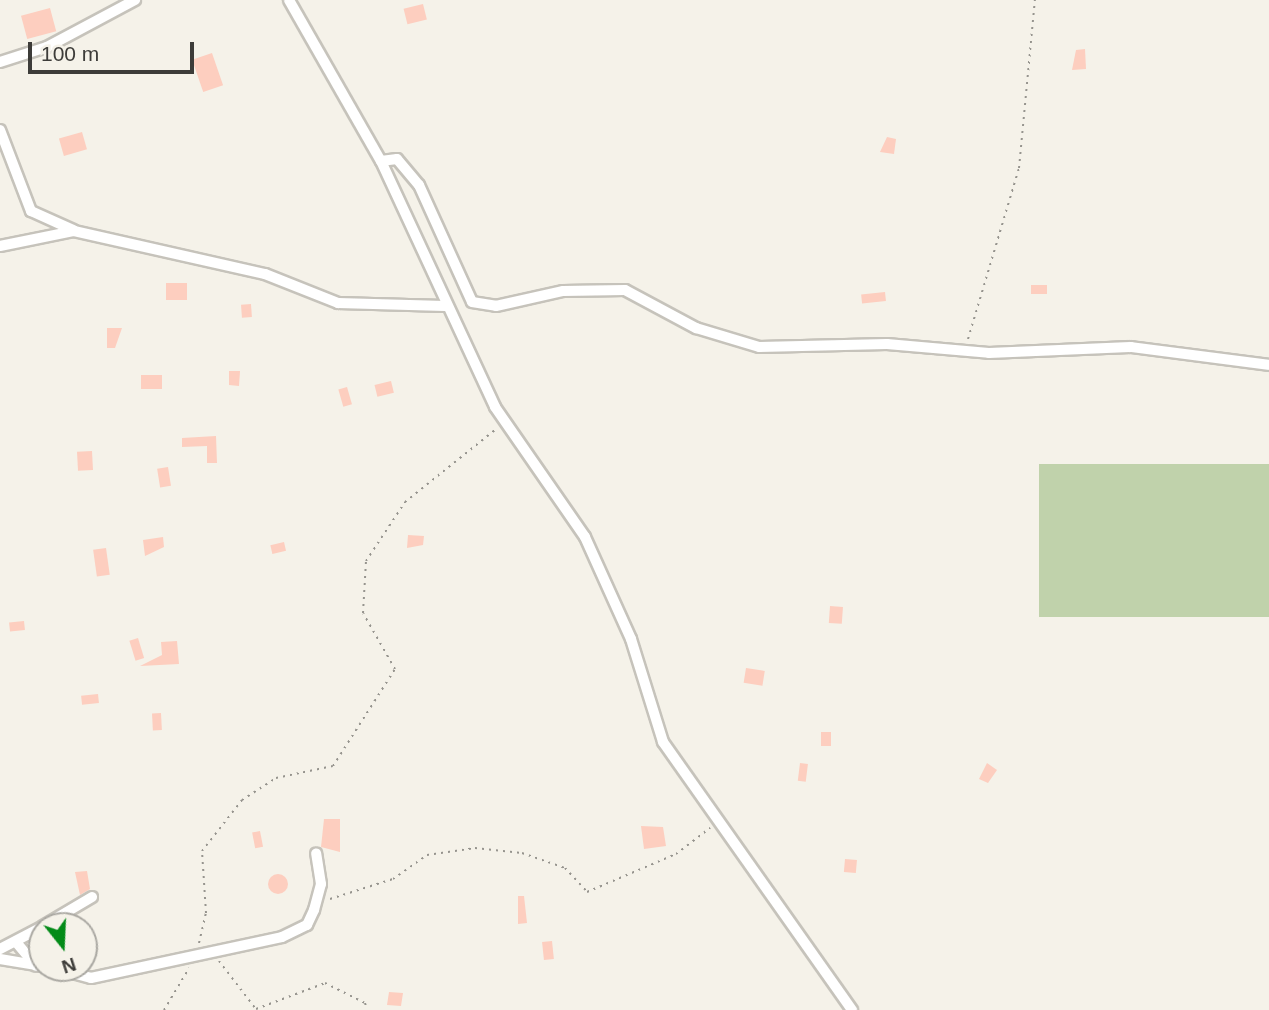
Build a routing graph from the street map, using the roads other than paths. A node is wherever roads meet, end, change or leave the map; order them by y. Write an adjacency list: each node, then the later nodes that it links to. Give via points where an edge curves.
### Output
1 (135, 0): 3 (street, via 47,47)
2 (289, 0): 5 (street)
3 (0, 62)
4 (0, 130): 6 (street, via 31,211)
5 (380, 161): 8 (street); 9 (street, via 397,159 419,185 472,302 496,306 563,291 625,290 696,328 759,347 966,347 989,354 1131,346)
6 (74, 231): 7 (street); 8 (street, via 265,274 338,303)
7 (0, 247)
8 (445, 306): 20 (street, via 505,422 585,537 631,639 663,742)
9 (1269, 365)
10 (316, 853): 19 (street, via 321,884 307,925 282,937)
11 (92, 897): 12 (street)
12 (66, 912)
13 (28, 935): 14 (street)
14 (16, 942): 15 (street); 16 (street)
15 (0, 949)
16 (28, 955)
17 (0, 959): 18 (street)
18 (28, 964)
19 (98, 977)
20 (852, 1010)

